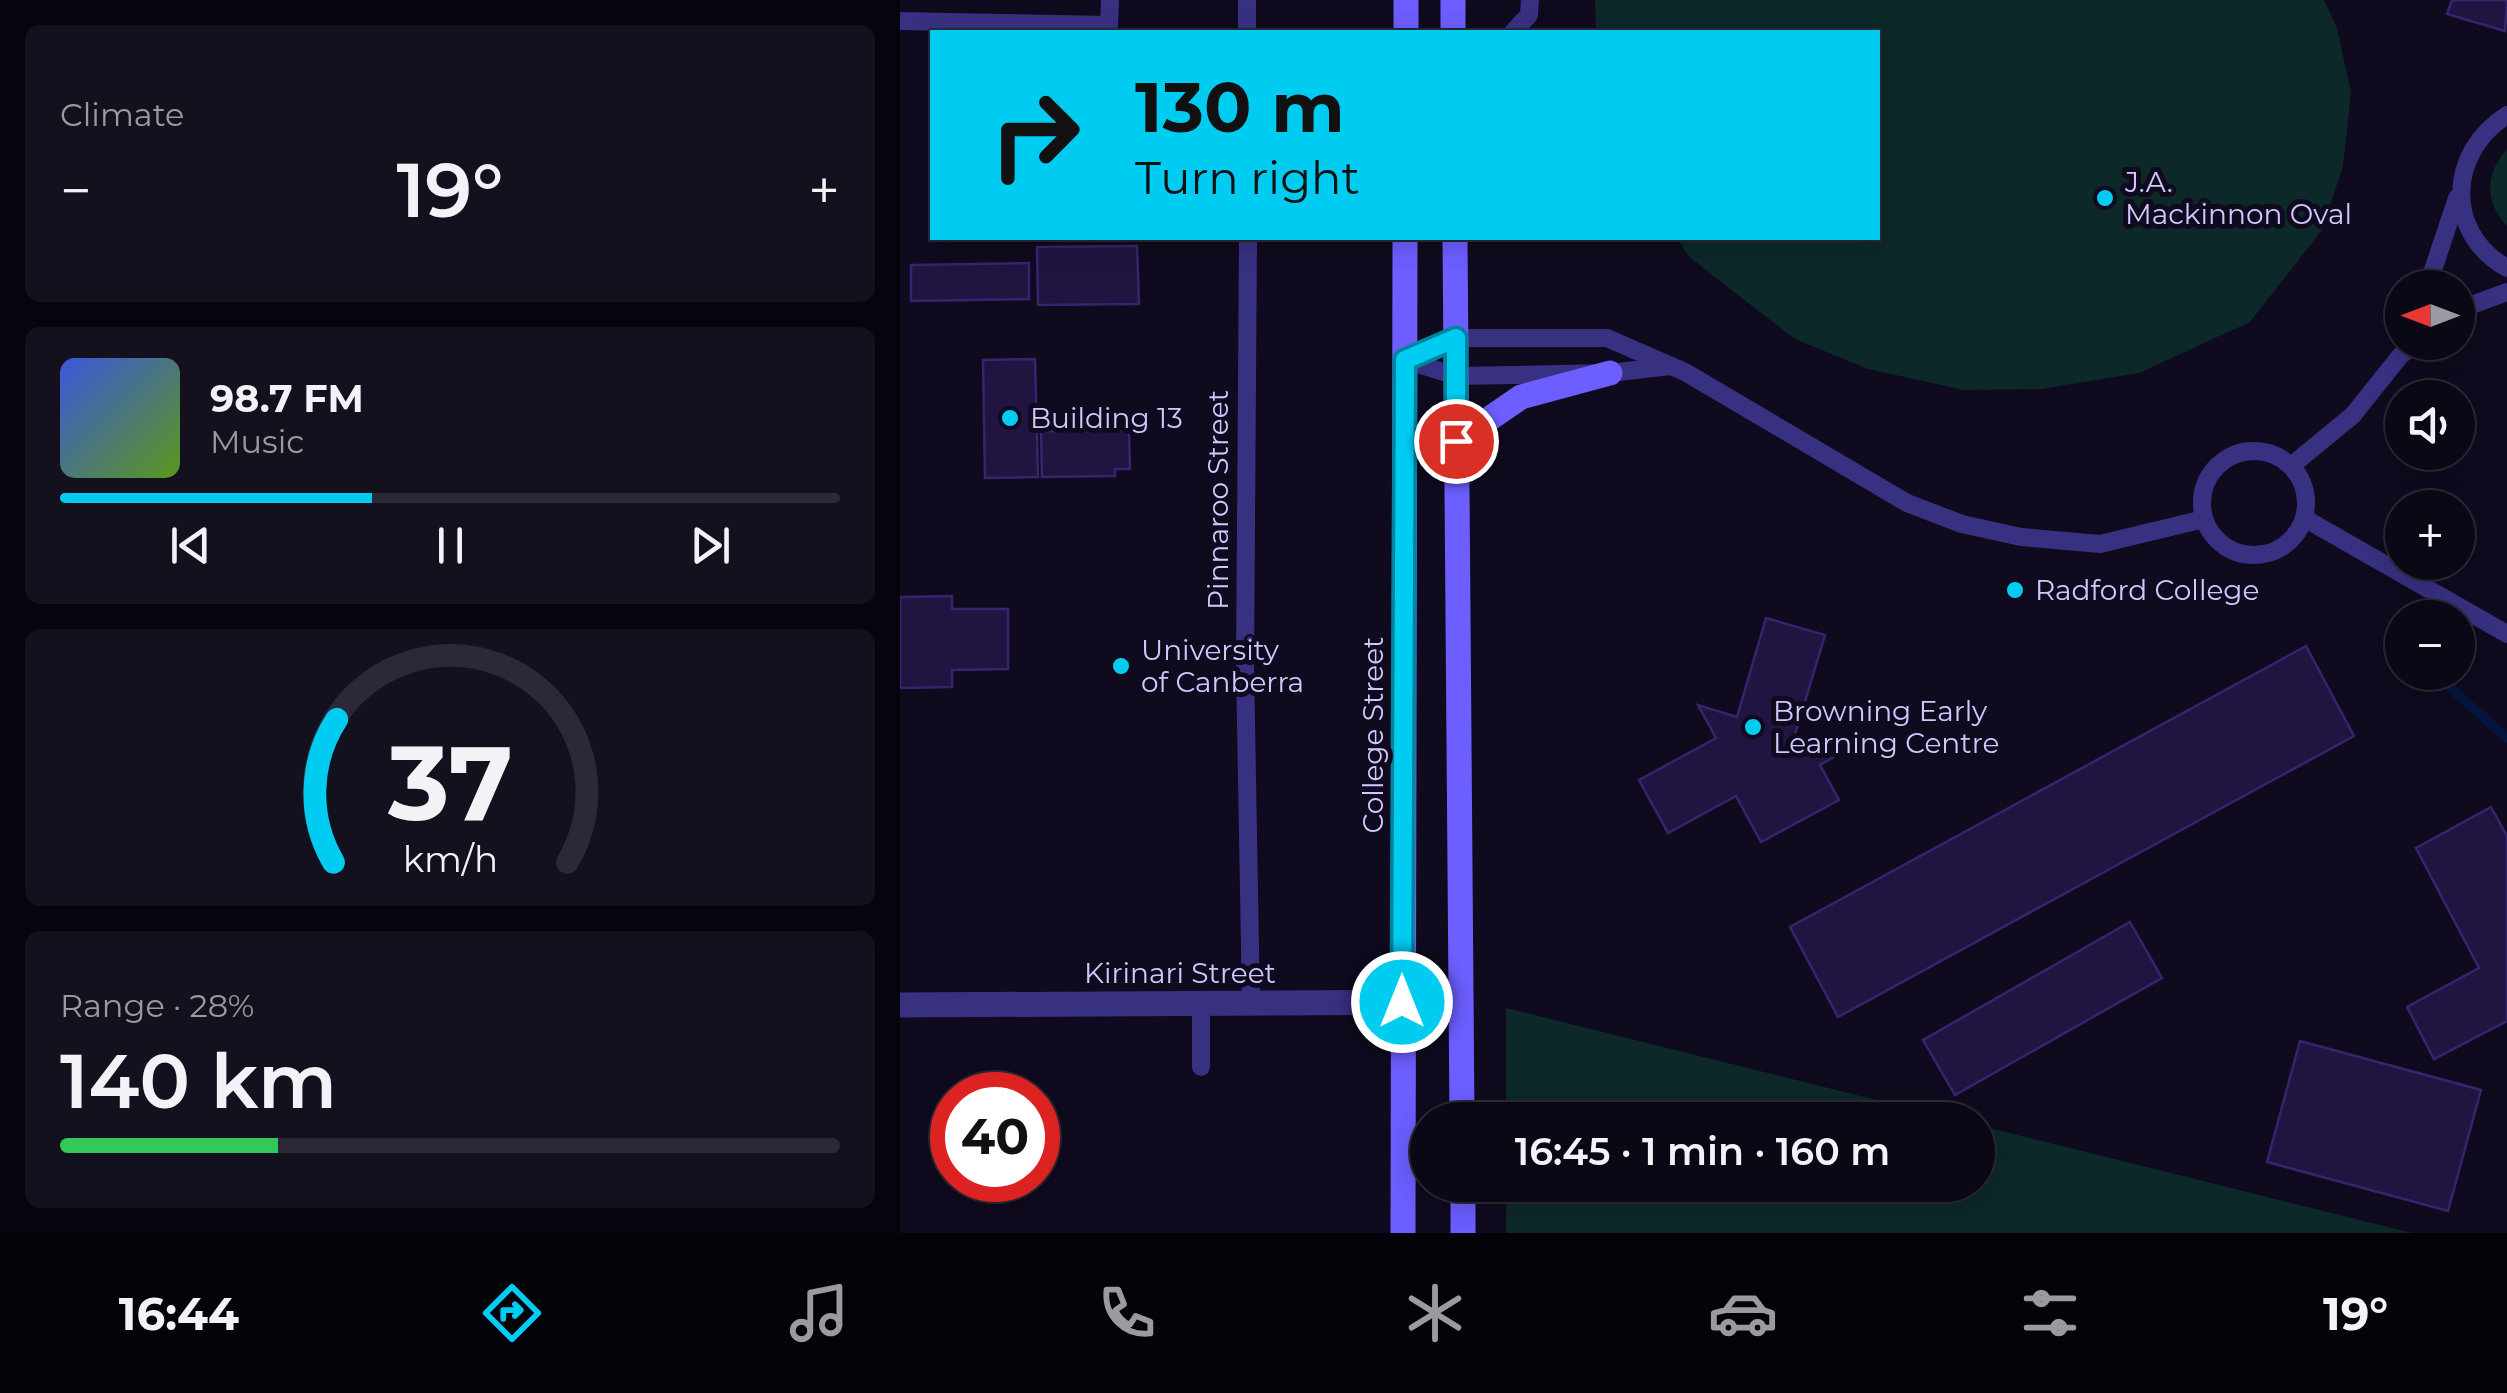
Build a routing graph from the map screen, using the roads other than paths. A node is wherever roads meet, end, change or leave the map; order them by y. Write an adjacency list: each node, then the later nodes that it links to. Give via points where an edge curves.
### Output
1 (1110, 0): 6 (lane, via 1109,25)
2 (1247, 0): 7 (lane)
3 (1406, 0): 8 (street)
4 (1453, 0): 9 (street)
5 (1530, 0): 10 (lane, via 1529,15)
6 (900, 21)
7 (1248, 30)
8 (1406, 30)
9 (1453, 30)
10 (1515, 30)
11 (2507, 116): 12 (lane, via 2482,135)
12 (2460, 188): 16 (lane, via 2474,240); 17 (lane)
13 (1248, 240): 34 (lane, Pinnaroo Street)
14 (1405, 240): 21 (street, College Street)
15 (1455, 240): 20 (street)
16 (2507, 268)
17 (2433, 270)
18 (2507, 292): 19 (lane)
19 (2475, 304)
20 (1456, 338): 21 (lane); 23 (lane, via 1608,338); 25 (street)
21 (1405, 360): 25 (lane); 31 (street, College Street)
22 (2395, 360): 27 (lane, via 2354,415)
23 (1670, 366): 24 (lane); 29 (lane, via 1908,503 1962,524 2100,544)
24 (1610, 372): 25 (lane); 26 (street, via 1521,397)
25 (1456, 376): 26 (street)
26 (1456, 441): 32 (street)
27 (2291, 466): 28 (lane, via 2304,490); 29 (lane, via 2260,450 2226,458 2204,485)
28 (2304, 518): 29 (lane, via 2288,543 2260,555 2226,547); 30 (lane)
29 (2204, 519)
30 (2507, 634)
31 (1402, 1002): 32 (street, Kirinari Street); 34 (street, Kirinari Street); 39 (street, College Street)
32 (1461, 1002): 37 (street)
33 (1201, 1003): 34 (street, Kirinari Street); 35 (street, Kirinari Street); 36 (lane)
34 (1250, 1003)
35 (900, 1005)
36 (1201, 1067)
37 (1462, 1102)
38 (1463, 1202): 40 (street)
39 (1403, 1233)
40 (1463, 1233)

